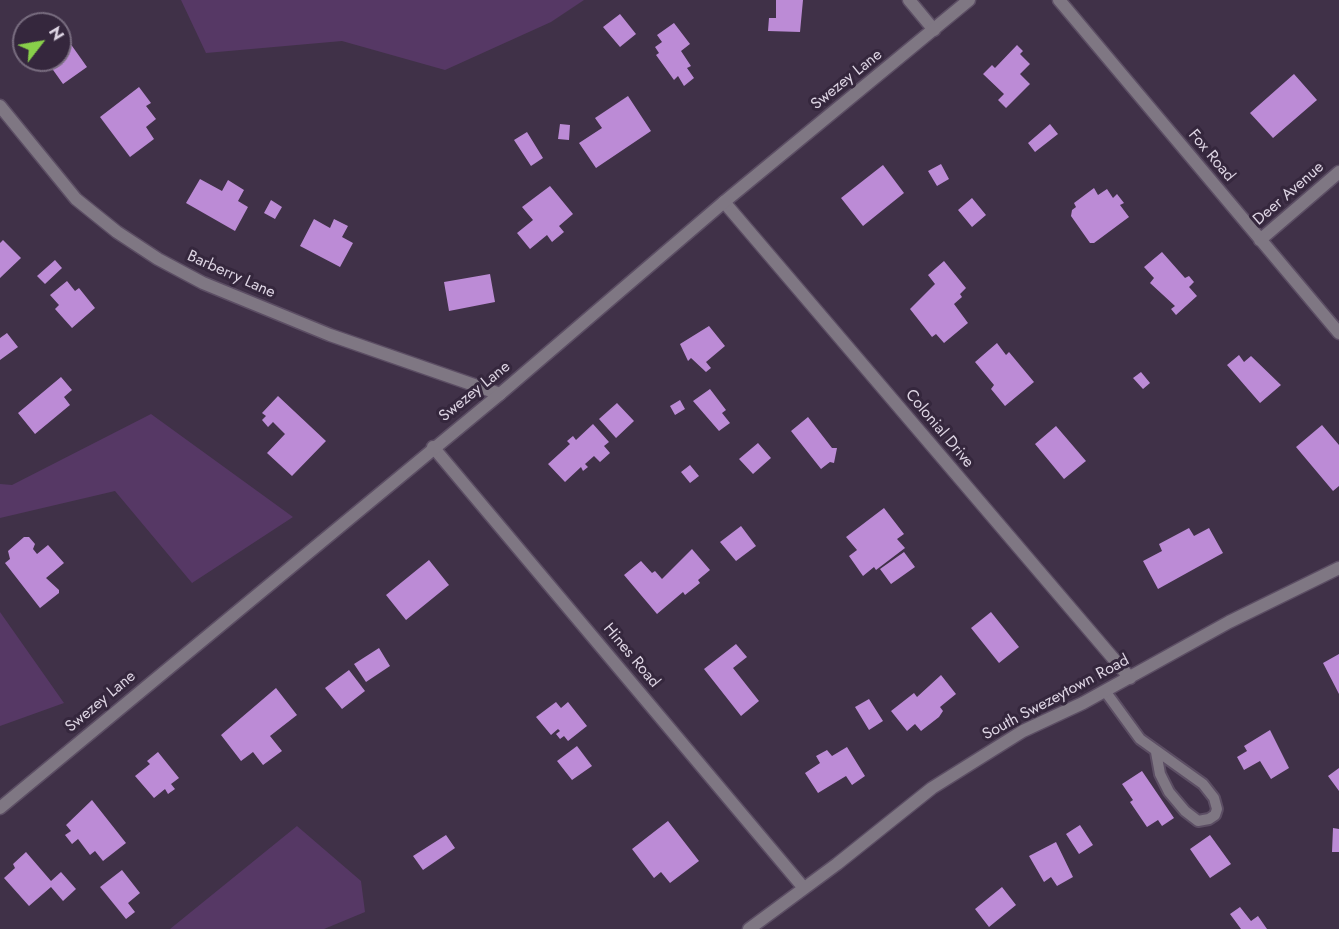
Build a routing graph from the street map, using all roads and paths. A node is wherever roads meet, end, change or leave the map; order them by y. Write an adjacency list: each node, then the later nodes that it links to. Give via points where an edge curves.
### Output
1 (909, 0): 4 (street)
2 (969, 0): 4 (street, Swezey Lane)
3 (1059, 0): 8 (street, Fox Road)
4 (934, 30): 7 (street, Swezey Lane)
5 (0, 106): 10 (street, Barberry Lane, via 76,199 158,259 310,327)
6 (1339, 172): 8 (street, Deer Avenue)
7 (724, 202): 10 (street, Swezey Lane); 13 (street, Colonial Drive)
8 (1260, 240): 9 (street, Fox Road)
9 (1339, 333)
10 (500, 394): 11 (street, Swezey Lane)
11 (433, 447): 16 (street, Swezey Lane); 17 (street, Hines Road)
12 (1339, 568): 13 (street, South Swezeytown Road, via 1229,622)
13 (1130, 678): 14 (street, South Swezeytown Road)
14 (1105, 691): 15 (lane, via 1140,739); 17 (street, South Swezeytown Road, via 1023,731 961,769)
15 (1156, 752): 15 (lane, via 1203,784 1214,798 1215,815 1198,821 1185,811 1168,792)
16 (0, 808)
17 (803, 887): 18 (street, South Swezeytown Road)
18 (749, 929)

